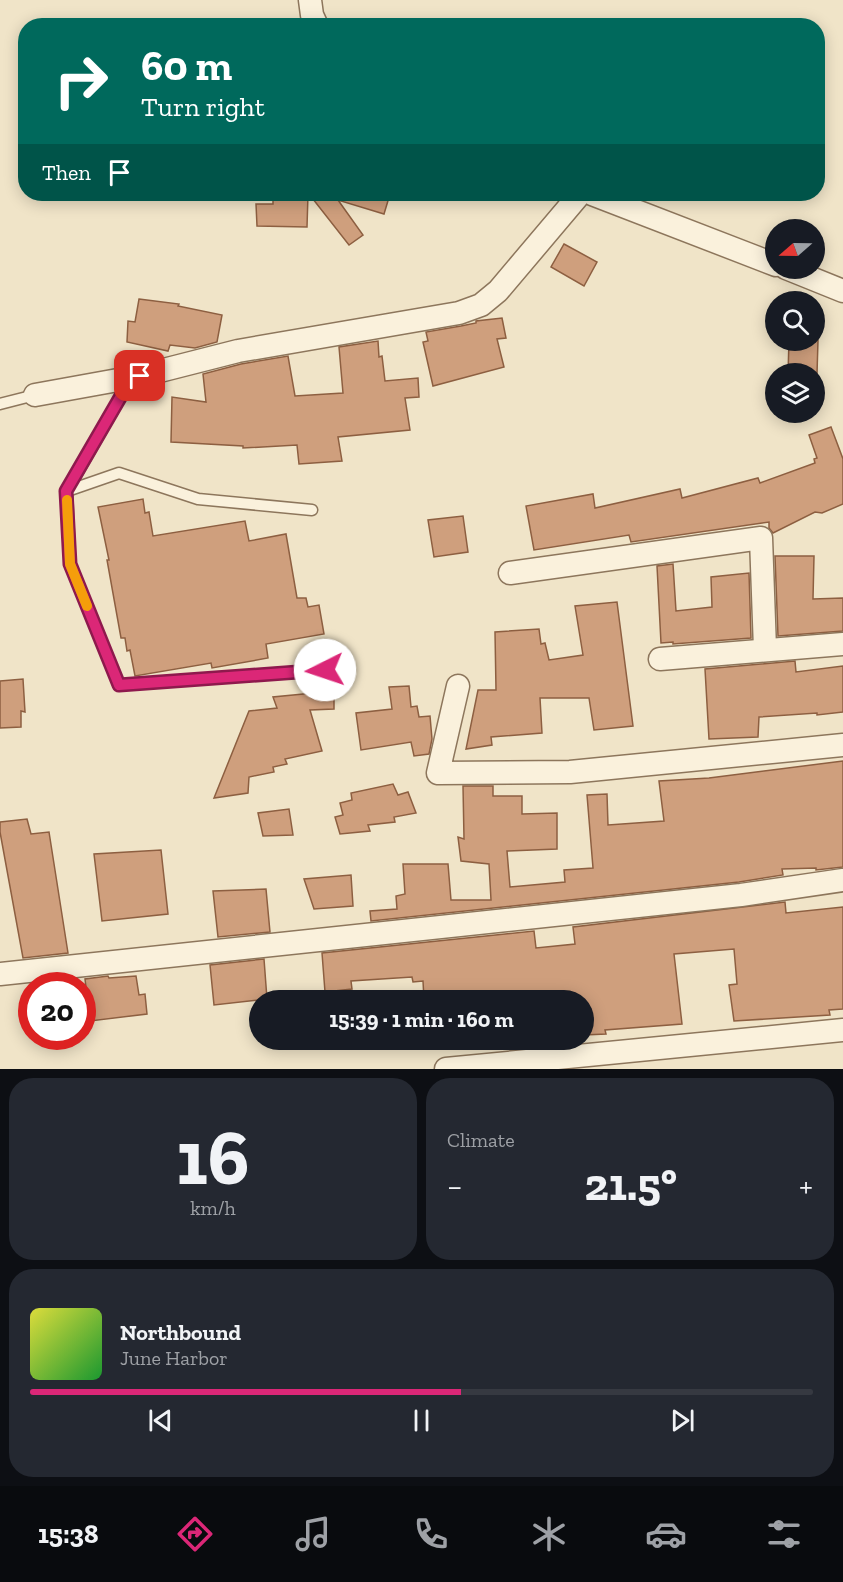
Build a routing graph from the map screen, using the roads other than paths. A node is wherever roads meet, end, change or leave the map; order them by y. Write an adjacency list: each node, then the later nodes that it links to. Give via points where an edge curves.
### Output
1 (309, 0): 2 (street)
2 (313, 18)
3 (574, 201): 8 (street, via 498,291 481,305 459,313 238,351)
4 (610, 201): 5 (street)
5 (765, 260)
6 (813, 279): 7 (street)
7 (843, 291)
8 (132, 377): 9 (street); 11 (lane)
9 (35, 395): 10 (lane)
10 (0, 404)
11 (66, 491): 12 (lane, via 119,473 198,499); 17 (lane, via 70,564 119,685)
12 (312, 510)
13 (510, 573): 15 (street, via 761,538)
14 (843, 644): 15 (street)
15 (765, 650): 16 (street)
16 (660, 659)
17 (325, 670)
18 (458, 686): 19 (street, via 438,773 570,772)
19 (843, 745)
20 (843, 880): 21 (street, via 730,896)
21 (0, 974)
22 (843, 1030): 23 (street)
23 (447, 1069)

